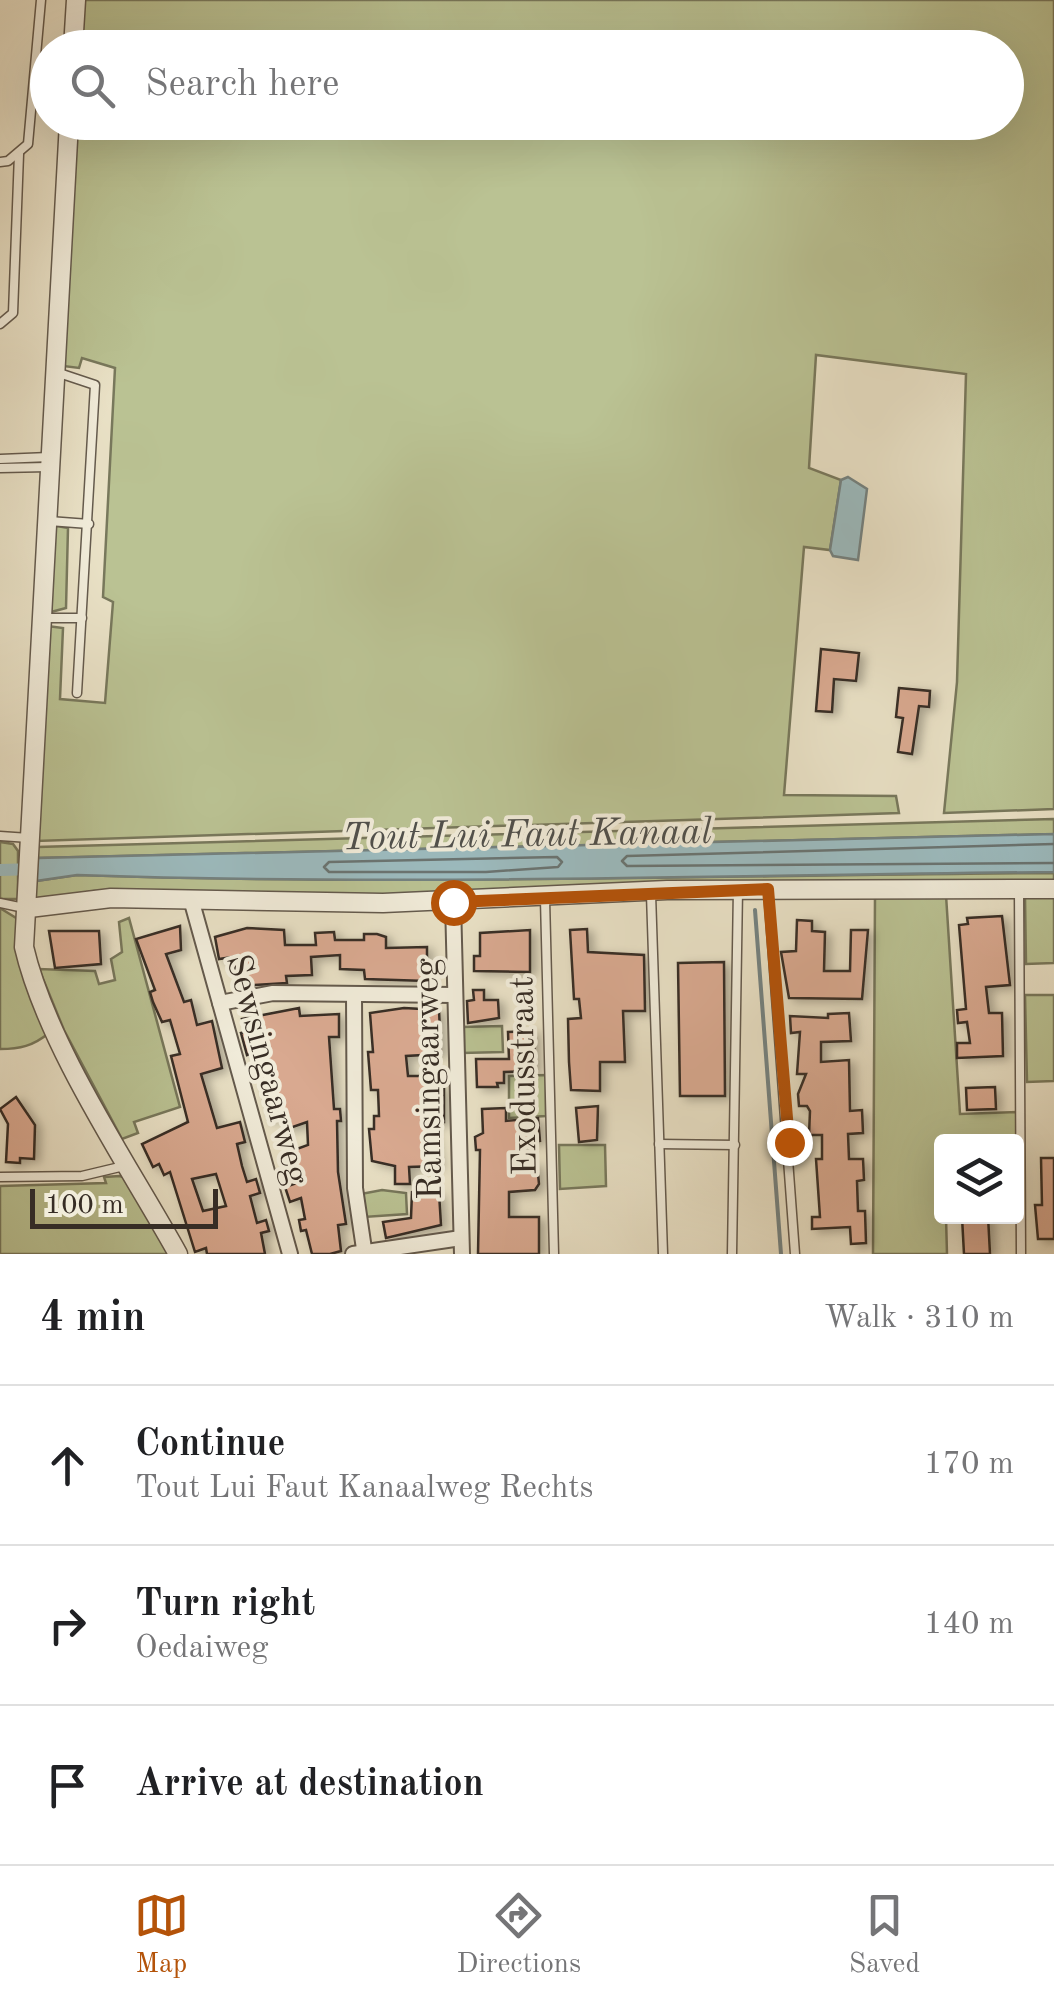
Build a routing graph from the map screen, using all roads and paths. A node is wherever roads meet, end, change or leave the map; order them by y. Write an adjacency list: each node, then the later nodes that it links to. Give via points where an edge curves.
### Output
1 (41, 0): 3 (lane)
2 (76, 0): 4 (street)
3 (39, 30)
4 (75, 30)
5 (30, 134): 7 (lane)
6 (68, 140): 10 (street)
7 (19, 154): 8 (lane); 9 (lane, via 14,313)
8 (0, 162)
9 (0, 324)
10 (53, 372): 12 (street); 15 (lane, via 95,385)
11 (0, 458): 12 (lane)
12 (49, 462): 13 (lane); 14 (street)
13 (0, 468)
14 (46, 520): 15 (lane); 16 (street)
15 (89, 524): 17 (lane)
16 (40, 618): 17 (lane); 20 (street)
17 (82, 618): 18 (lane)
18 (77, 692)
19 (0, 836): 20 (lane)
20 (29, 846): 30 (street)
21 (738, 889): 22 (street); 25 (street); 35 (lane)
22 (768, 889): 23 (street); 45 (lane)
23 (1019, 889): 24 (street); 46 (lane)
24 (1054, 889)
25 (651, 891): 26 (street); 34 (lane)
26 (545, 896): 28 (street); 42 (lane, Exodusstraat)
27 (191, 899): 28 (street); 30 (street); 33 (street, Sewsingaarweg)
28 (453, 902): 32 (street, Ramsingaarweg)
29 (0, 903): 30 (lane)
30 (28, 903): 36 (street, via 24,947 33,985)
31 (354, 994): 32 (street); 33 (street, via 273,993); 39 (street)
32 (454, 996): 38 (street, Ramsingaarweg)
33 (220, 1003): 41 (street, Sewsingaarweg)
34 (659, 1144): 35 (lane); 43 (lane)
35 (735, 1145): 44 (lane)
36 (128, 1164): 37 (lane, via 82,1176); 40 (street)
37 (0, 1177)
38 (461, 1246): 39 (street)
39 (358, 1252)
40 (178, 1254)
41 (290, 1254)
42 (554, 1254)
43 (664, 1254)
44 (732, 1254)
45 (795, 1254)
46 (1022, 1254)

